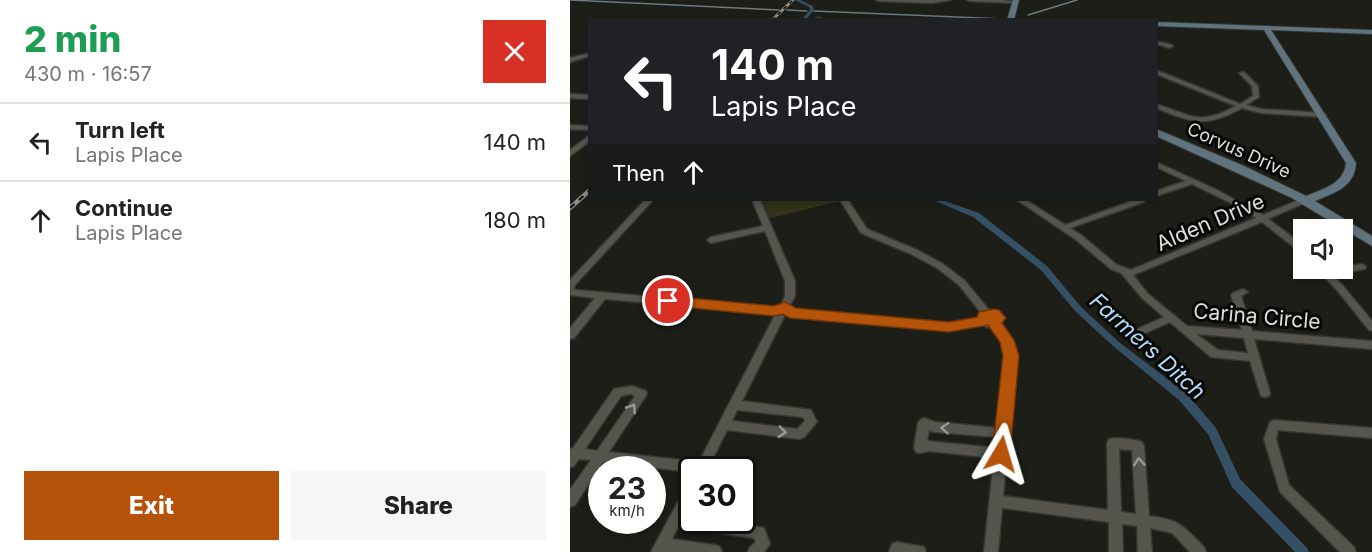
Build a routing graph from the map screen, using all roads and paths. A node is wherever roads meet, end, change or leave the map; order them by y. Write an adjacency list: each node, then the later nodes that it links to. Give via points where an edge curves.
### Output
1 (878, 0): 2 (street)
2 (949, 0)
3 (969, 0): 4 (street)
4 (1017, 1): 5 (street)
5 (1014, 17)
6 (1158, 24): 7 (street)
7 (1266, 28): 8 (street); 19 (street)
8 (1372, 33)
9 (1158, 43): 10 (street)
10 (1170, 46)
11 (588, 55): 12 (street)
12 (570, 60)
13 (1158, 73): 17 (street)
14 (1242, 73): 17 (street, via 1252,80 1257,91 1256,97)
15 (570, 96): 16 (street)
16 (588, 97)
17 (1241, 106): 18 (street, via 1214,121 1202,122); 19 (street, via 1278,114)
18 (1158, 107)
19 (1323, 116): 28 (street, via 1349,156 1352,169 1344,183)
20 (570, 127): 21 (street)
21 (588, 128)
22 (1158, 133): 28 (street, Corvus Drive)
23 (588, 139): 24 (street)
24 (570, 154)
25 (1158, 165): 26 (street)
26 (1192, 181): 27 (street); 34 (street)
27 (1158, 193)
28 (1307, 200): 34 (street, Alden Drive); 39 (street, Corvus Drive)
29 (649, 201): 44 (street)
30 (756, 201): 35 (street)
31 (845, 201): 50 (street, via 864,231 914,252 962,283)
32 (1023, 201): 36 (street, Carina Circle)
33 (1138, 201): 36 (street)
34 (1262, 220): 38 (street); 42 (street, Alden Drive, via 1137,272)
35 (767, 228): 37 (street); 47 (street, via 790,281 790,296)
36 (1064, 228): 42 (street, Carina Circle)
37 (711, 240)
38 (1293, 242)
39 (1372, 242)
40 (1362, 267): 41 (street)
41 (1353, 268)
42 (1125, 272): 49 (street, Carina Circle)
43 (1330, 279): 48 (street, Carina Circle)
44 (570, 289): 46 (street, via 574,293)
45 (1243, 292): 54 (street, via 1236,295)
46 (603, 295): 47 (street); 55 (street)
47 (782, 312): 50 (street, via 949,327); 59 (street)
48 (1367, 316): 51 (street, Carina Circle)
49 (1170, 318): 52 (street, Carina Circle); 53 (street)
50 (988, 319): 62 (street, via 1007,340 1011,356)
51 (1372, 328)
52 (1184, 329): 54 (street, Carina Circle); 57 (street, via 1215,354)
53 (1137, 333)
54 (1248, 334): 56 (street, Carina Circle); 57 (street)
55 (570, 335)
56 (1372, 345)
57 (1255, 358): 58 (street)
58 (1265, 393)
59 (735, 405): 60 (street); 60 (street, one-way to 59, via 800,434 811,422 807,414)
60 (724, 425): 66 (street)
61 (1372, 433): 84 (street, via 1285,425 1274,425 1271,430 1284,488)
62 (1004, 434): 63 (street); 63 (street, one-way to 63, via 924,423 920,447)
63 (1001, 454): 70 (street)
64 (572, 456): 65 (street, one-way to 64, via 642,394 632,390 618,392); 67 (street)
65 (601, 456)
66 (708, 456)
67 (588, 457)
68 (588, 475): 69 (street)
69 (570, 501)
70 (996, 501): 72 (street); 80 (street)
71 (678, 513): 73 (street)
72 (1116, 518): 74 (street); 74 (street, one-way to 72, via 1138,446 1124,443 1113,443); 81 (street)
73 (674, 520): 75 (street); 77 (street, via 759,532 763,544)
74 (1143, 520): 82 (street); 83 (street, via 1176,528)
75 (660, 548): 76 (street)
76 (715, 552)
77 (755, 552)
78 (896, 552): 79 (street)
79 (919, 552)
80 (991, 552)
81 (1116, 552)
82 (1145, 552)
83 (1199, 552)
84 (1348, 552)

